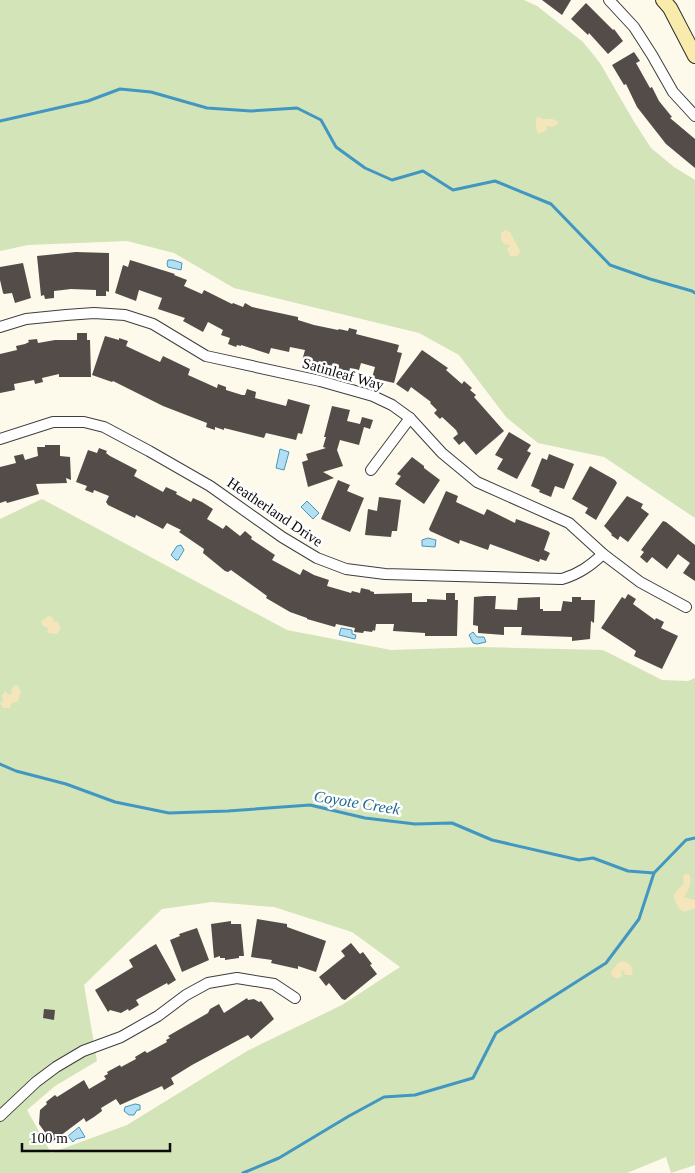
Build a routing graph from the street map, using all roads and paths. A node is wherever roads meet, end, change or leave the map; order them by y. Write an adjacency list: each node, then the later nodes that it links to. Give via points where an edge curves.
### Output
1 (609, 0): 4 (street, via 634,26 673,92)
2 (664, 0): 3 (street)
3 (695, 56)
4 (695, 116)
5 (0, 328): 6 (street, Satinleaf Way, via 26,319 66,314 125,315 153,324 206,356 372,396)
6 (410, 418): 8 (street); 9 (street, Satinleaf Way, via 442,453 477,482 569,523)
7 (0, 439): 9 (street, Heatherland Drive, via 53,422 84,422 104,428 210,486 317,558 346,569 385,574 562,579 588,568)
8 (371, 470)
9 (603, 554): 10 (street, Satinleaf Way, via 640,582)
10 (686, 607)
11 (295, 998): 12 (street, via 274,984 237,978 208,983 121,1037 83,1051 56,1067)
12 (0, 1116)

